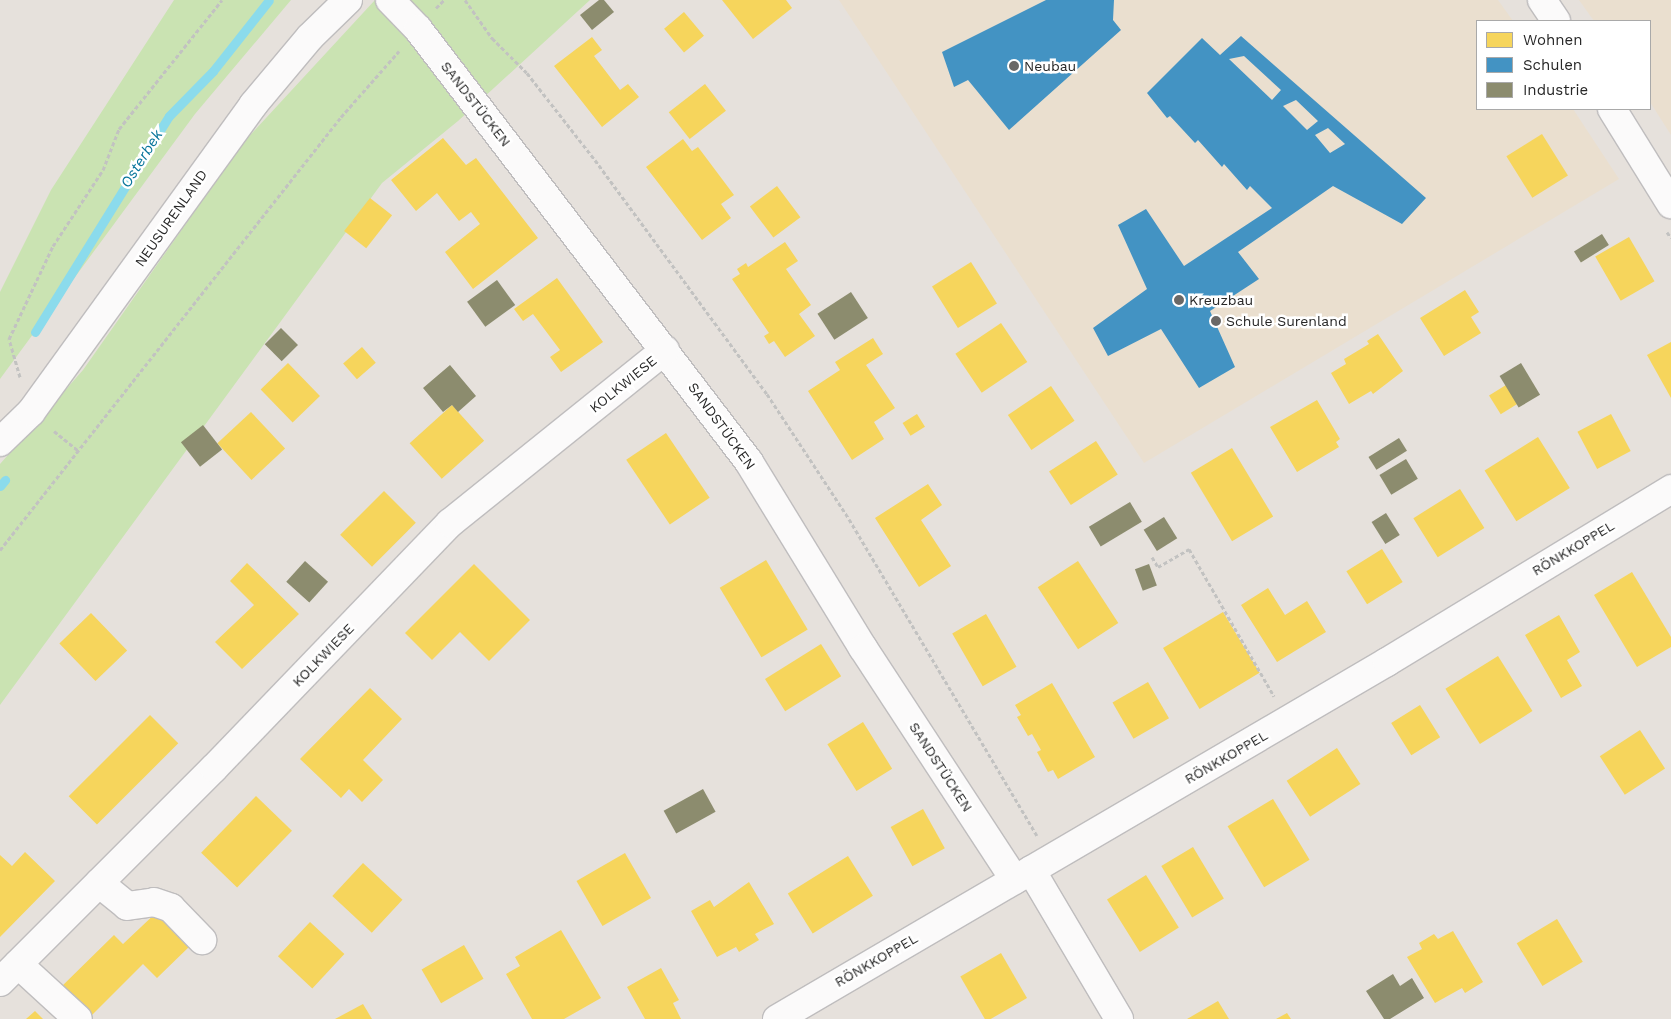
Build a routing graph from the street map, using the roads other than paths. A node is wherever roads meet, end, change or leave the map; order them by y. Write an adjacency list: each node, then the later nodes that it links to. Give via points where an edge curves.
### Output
1 (348, 0): 8 (street, NEUSURENLAND, via 310,37 253,105 32,412)
2 (390, 0): 7 (street, SANDSTÜCKEN, via 418,29)
3 (1542, 0): 4 (street)
4 (1555, 20)
5 (1613, 110): 6 (street)
6 (1671, 204)
7 (665, 350): 10 (street, SANDSTÜCKEN, via 749,462 862,648); 11 (street, KOLKWIESE, via 450,523)
8 (0, 442)
9 (1671, 489): 10 (street, RÖNKKOPPEL)
10 (1033, 870): 15 (street, RÖNKKOPPEL); 16 (street, SANDSTÜCKEN)
11 (99, 883): 12 (street, via 127,906 154,902 171,908); 13 (street, KOLKWIESE)
12 (202, 940)
13 (9, 973): 14 (street)
14 (78, 1019)
15 (777, 1019)
16 (1119, 1019)

